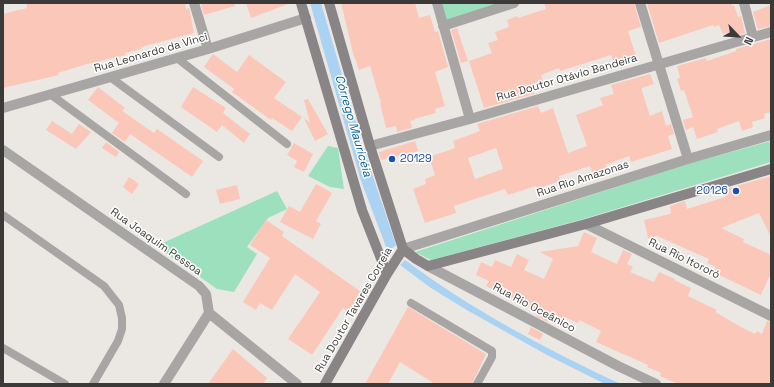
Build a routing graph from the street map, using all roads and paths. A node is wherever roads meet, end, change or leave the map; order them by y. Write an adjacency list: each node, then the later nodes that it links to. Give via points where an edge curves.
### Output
1 (194, 3): 12 (street)
2 (301, 3): 8 (street)
3 (329, 3): 21 (street)
4 (437, 3): 9 (street)
5 (514, 3): 9 (street)
6 (640, 3): 14 (street)
7 (744, 3): 11 (street)
8 (306, 18): 12 (street, Rua Leonardo da Vinci); 31 (street, via 362,210)
9 (443, 26): 18 (street)
10 (771, 32): 11 (street, Rua Doutor Otávio Bandeira)
11 (753, 37): 14 (street, Rua Doutor Otávio Bandeira)
12 (208, 49): 13 (street, Rua Leonardo da Vinci)
13 (177, 58): 15 (street, Rua Leonardo da Vinci); 20 (lane)
14 (659, 64): 18 (street, Rua Doutor Otávio Bandeira); 24 (street)
15 (110, 77): 16 (street, Rua Leonardo da Vinci); 23 (lane)
16 (50, 94): 17 (street, Rua Leonardo da Vinci); 26 (lane)
17 (3, 108)
18 (470, 119): 21 (street, Rua Doutor Otávio Bandeira)
19 (771, 135): 24 (street, Rua Rio Amazonas)
20 (288, 144)
21 (370, 146): 29 (street)
22 (3, 150): 33 (street, Rua Joaquim Pessoa, via 199,286 206,294)
23 (219, 157)
24 (688, 158): 29 (street, Rua Rio Amazonas)
25 (771, 169): 28 (street)
26 (186, 194)
27 (3, 215): 37 (lane, via 104,286 119,305 122,329 118,341)
28 (586, 224): 30 (street); 34 (street, Rua Rio Itororó)
29 (403, 249): 30 (street, Rua Rio Oceânico); 31 (street, Rua Doutor Tavares Correia)
30 (428, 266): 42 (street, Rua Rio Oceânico)
31 (387, 274): 40 (street, Rua Doutor Tavares Correia)
32 (411, 303): 41 (lane, via 492,351 492,357)
33 (209, 313): 38 (street); 39 (street)
34 (771, 316)
35 (3, 348): 36 (lane)
36 (65, 384)
37 (93, 384)
38 (164, 384)
39 (297, 384)
40 (325, 384)
41 (477, 384)
42 (656, 384)

